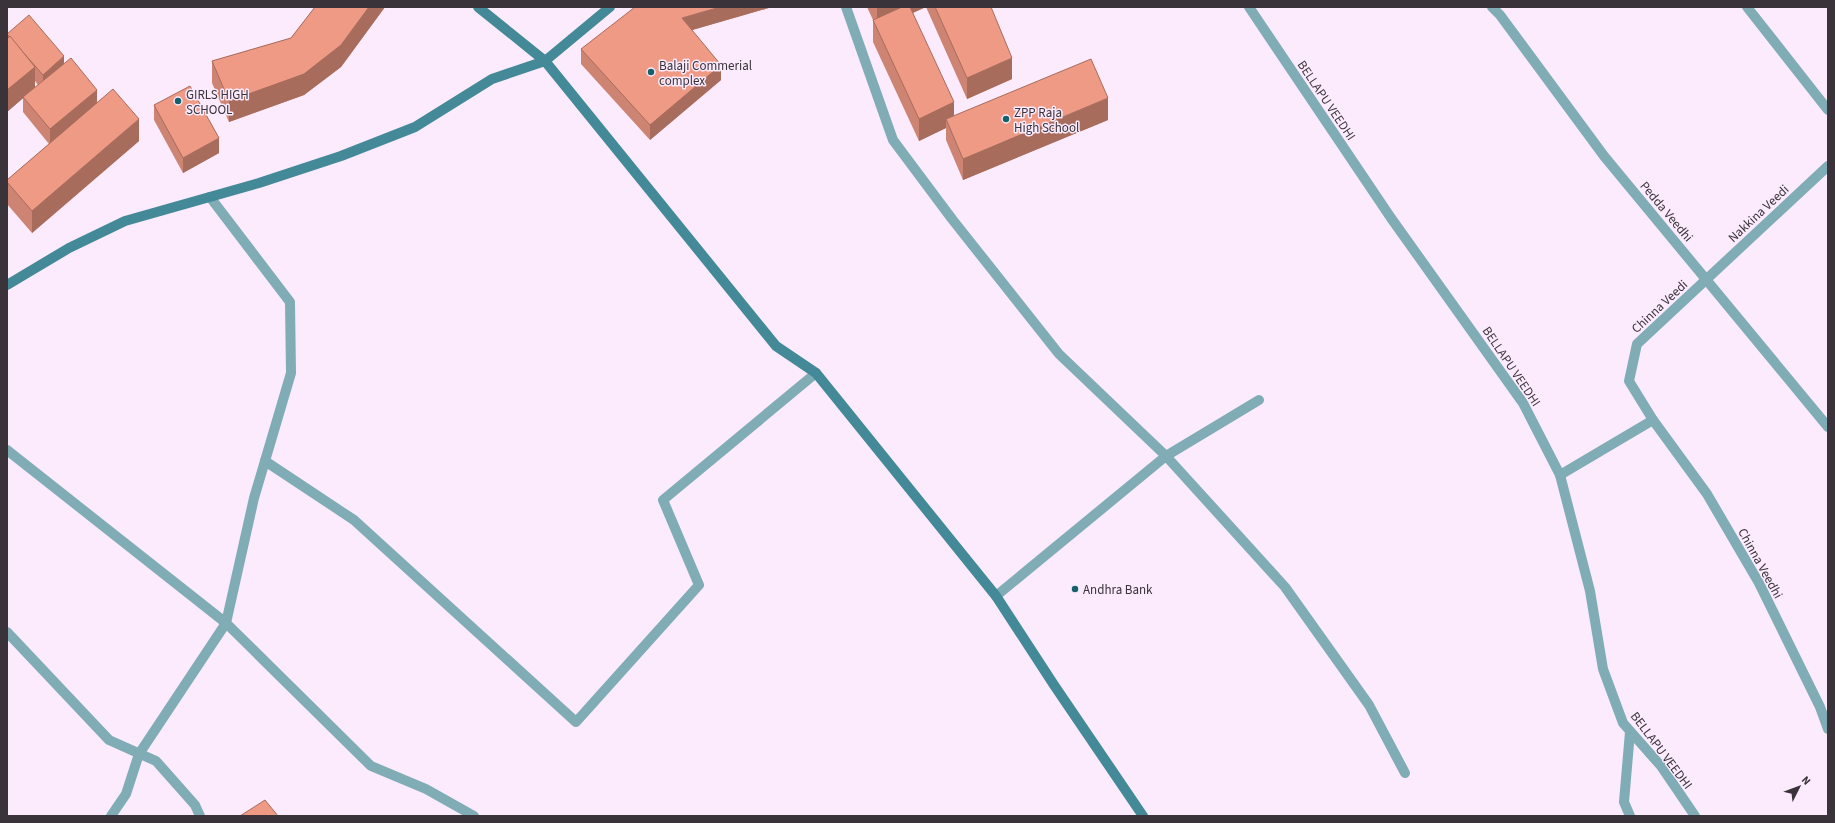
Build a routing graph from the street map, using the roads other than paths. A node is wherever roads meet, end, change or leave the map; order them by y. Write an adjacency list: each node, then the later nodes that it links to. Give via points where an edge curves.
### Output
1 (478, 7): 7 (street)
2 (610, 7): 7 (street)
3 (846, 7): 18 (street, via 893,140 1059,354)
4 (1248, 7): 20 (street, BELLAPU VEEDHI, via 1391,218 1523,403)
5 (1492, 7): 11 (street, Pedda Veedhi, via 1604,156)
6 (1747, 7): 8 (street)
7 (545, 61): 10 (street, via 492,79 415,127 341,156); 13 (street, via 776,346)
8 (1828, 110)
9 (1828, 166): 11 (street, Nakkina Veedi)
10 (210, 197): 12 (street, via 125,221 69,248); 19 (street, via 290,302 290,373)
11 (1707, 280): 15 (street, Chinna Veedi, via 1636,344 1629,381); 16 (street, Pedda Veedhi)
12 (7, 285)
13 (816, 373): 19 (street, via 663,500 699,585 576,722 354,520); 21 (street)
14 (1259, 400): 18 (street)
15 (1653, 420): 20 (street); 24 (street, Chinna Veedhi, via 1707,494 1759,583 1820,706)
16 (1828, 427)
17 (7, 450): 22 (street)
18 (1166, 456): 21 (street); 27 (street, via 1285,587 1369,705)
19 (265, 461): 22 (street, via 254,498)
20 (1560, 475): 25 (street, BELLAPU VEEDHI, via 1590,591 1603,669 1622,723)
21 (996, 596): 31 (street)
22 (226, 623): 26 (street); 30 (street, via 371,766 426,789)
23 (7, 632): 26 (street, via 109,740)
24 (1828, 729)
25 (1630, 732): 32 (street, via 1624,802); 33 (street, BELLAPU VEEDHI, via 1661,766)
26 (139, 754): 28 (street, via 126,794); 29 (street, via 156,761 195,805)
27 (1405, 772)
28 (111, 816)
29 (200, 816)
30 (474, 816)
31 (1143, 816)
32 (1630, 816)
33 (1695, 816)

